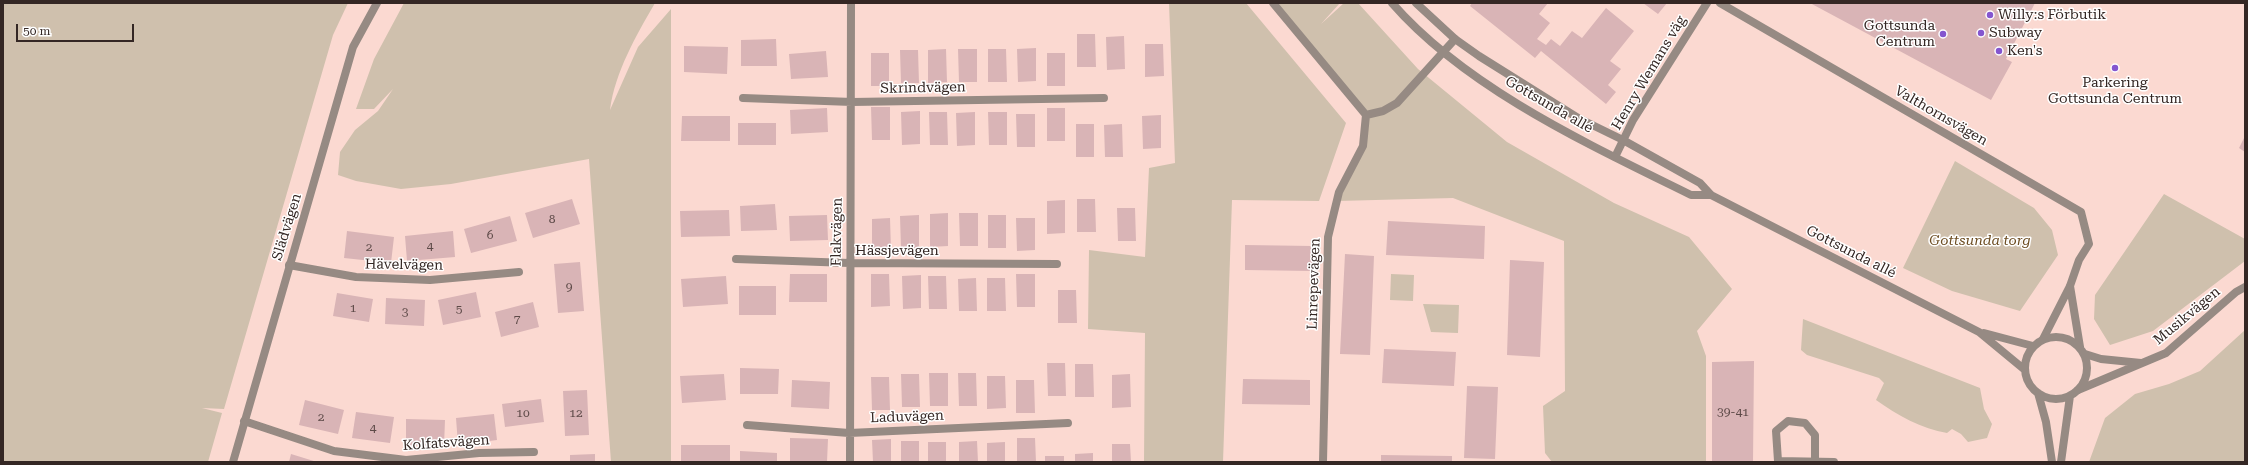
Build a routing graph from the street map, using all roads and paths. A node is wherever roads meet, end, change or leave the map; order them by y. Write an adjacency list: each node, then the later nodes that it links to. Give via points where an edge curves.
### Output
1 (377, 3): 20 (street, Slädvägen, via 353,47)
2 (851, 3): 12 (street, Flakvägen)
3 (1272, 3): 13 (street)
4 (1392, 3): 9 (street, Gottsunda allé)
5 (1416, 3): 8 (street, Gottsunda allé)
6 (1707, 3): 14 (street, Henry Wemans väg)
7 (1720, 3): 22 (street, Valthornsvägen, via 2080,212 2089,244 2079,260)
8 (1455, 39): 9 (street); 14 (street, Gottsunda allé, via 1578,118)
9 (1443, 51): 13 (street, via 1397,103 1383,111); 15 (street, Gottsunda allé, via 1538,116)
10 (743, 98): 12 (street, Skrindvägen)
11 (1104, 98): 12 (street, Skrindvägen)
12 (852, 102): 18 (street, Flakvägen)
13 (1366, 115): 42 (street, Linrepevägen, via 1363,146 1339,192 1328,237)
14 (1623, 140): 15 (street, Henry Wemans väg); 16 (street, Gottsunda allé, via 1700,183)
15 (1615, 157): 16 (street, Gottsunda allé, via 1691,194)
16 (1711, 195): 24 (street, Gottsunda allé)
17 (736, 259): 18 (street, Hässjevägen)
18 (849, 263): 19 (street, Hässjevägen); 37 (street, Flakvägen)
19 (1057, 264)
20 (289, 265): 21 (street, Hävelvägen, via 356,277 430,280); 34 (street, Slädvägen)
21 (519, 272)
22 (2070, 286): 25 (street, Valthornsvägen); 27 (street, Valthornsvägen)
23 (2245, 287): 29 (street, Musikvägen, via 2166,353)
24 (1979, 332): 26 (street, Gottsunda allé); 30 (street, Gottsunda allé)
25 (2043, 339): 26 (street); 27 (street, via 2064,337)
26 (2033, 346): 30 (street, via 2027,357)
27 (2080, 347): 28 (street)
28 (2085, 354): 29 (street, Musikvägen, via 2100,359); 31 (street, via 2087,372)
29 (2144, 363): 31 (street, Musikvägen)
30 (2025, 370): 32 (street, via 2029,384)
31 (2078, 390): 33 (street)
32 (2038, 393): 33 (street, via 2061,399); 44 (street, via 2046,422)
33 (2070, 396): 45 (street)
34 (244, 421): 38 (street, Kolfatsvägen, via 334,451 406,460 479,453); 40 (street, Slädvägen)
35 (1068, 423): 37 (street, Laduvägen)
36 (748, 426): 37 (street, Laduvägen)
37 (849, 433): 41 (street, Flakvägen)
38 (534, 452)
39 (1815, 461): 39 (street, via 1815,435 1805,423 1788,421 1776,431 1778,461); 43 (street)
40 (233, 462)
41 (850, 462)
42 (1323, 462)
43 (1834, 462)
44 (2052, 462)
45 (2061, 462)

